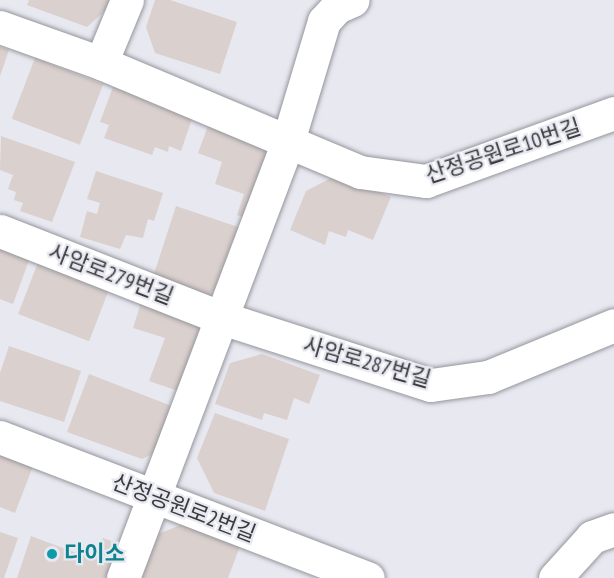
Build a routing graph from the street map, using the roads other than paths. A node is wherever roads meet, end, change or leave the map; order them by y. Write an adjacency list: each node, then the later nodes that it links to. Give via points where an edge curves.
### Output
1 (127, 0): 4 (street)
2 (353, 0): 6 (street, via 337,7 324,21)
3 (0, 27): 4 (street, 산정공원로10번길)
4 (101, 63): 6 (street, 산정공원로10번길)
5 (614, 113): 6 (street, 산정공원로10번길, via 426,181 360,172)
6 (288, 141): 8 (street)
7 (0, 231): 8 (street, 사암로279번길)
8 (222, 318): 9 (street, 사암로287번길, via 431,385 488,377); 11 (street)
9 (614, 325)
10 (0, 437): 11 (street, 산정공원로2번길)
11 (154, 496): 13 (street); 14 (street, 산정공원로2번길)
12 (614, 529): 15 (street, via 592,537)
13 (123, 578)
14 (368, 578)
15 (555, 578)

